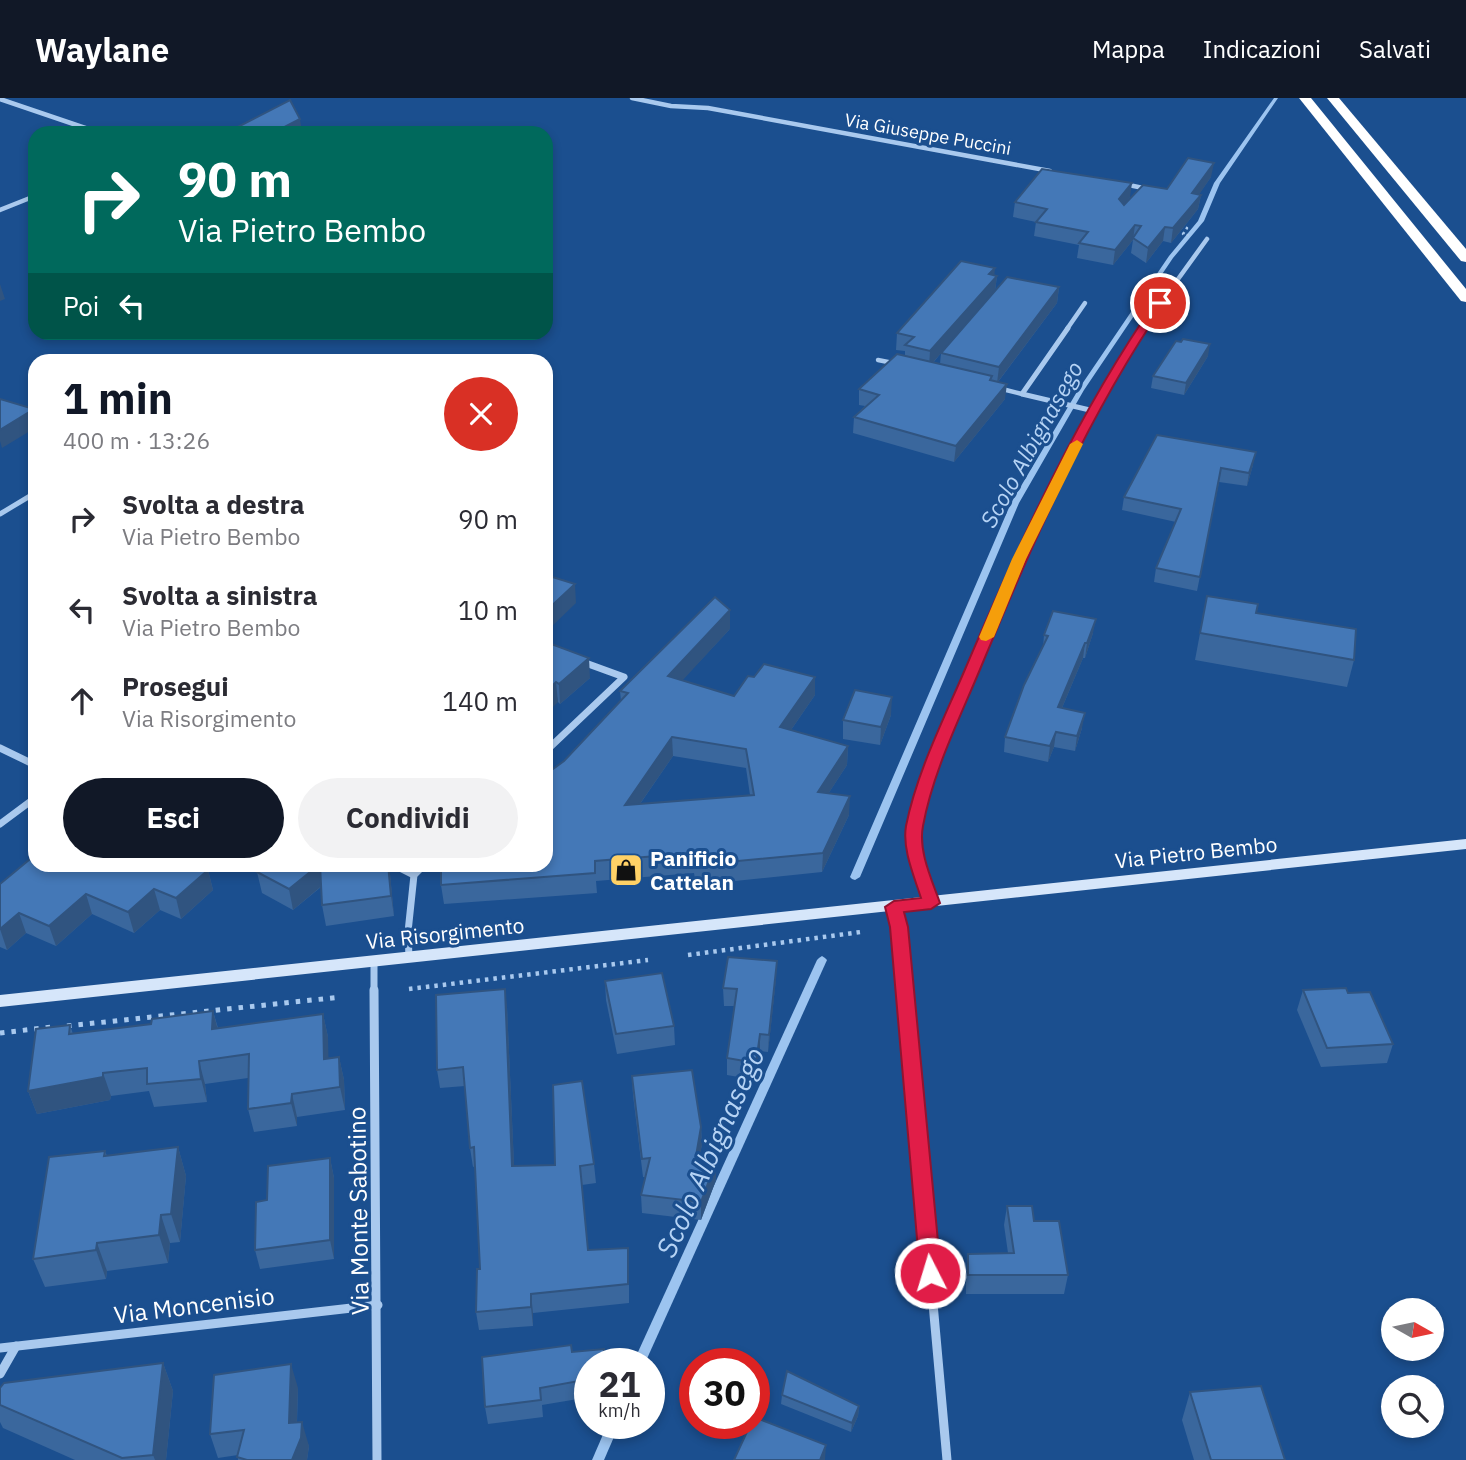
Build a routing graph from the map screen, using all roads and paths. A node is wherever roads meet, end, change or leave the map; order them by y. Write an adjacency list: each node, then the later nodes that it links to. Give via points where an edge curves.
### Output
1 (632, 98): 6 (street, Via Giuseppe Puccini)
2 (1305, 98): 15 (highway)
3 (1333, 98): 14 (highway)
4 (0, 99): 5 (street)
5 (79, 126)
6 (1063, 173)
7 (1117, 183): 8 (street, via 1143,188)
8 (1136, 197)
9 (28, 199): 10 (street)
10 (0, 210)
11 (1173, 226): 12 (path, via 1187,228)
12 (1183, 234)
13 (1207, 239): 21 (street, via 1131,345)
14 (1466, 258)
15 (1466, 298)
16 (1085, 303): 20 (street)
17 (878, 360): 18 (lane)
18 (905, 366)
19 (996, 388): 20 (lane)
20 (1022, 394): 21 (street)
21 (1094, 411): 34 (street, via 1019,559 931,768 914,829 917,859)
22 (28, 498): 23 (street)
23 (0, 514)
24 (572, 658): 25 (street, via 624,677)
25 (553, 744)
26 (0, 748): 27 (street)
27 (28, 762)
28 (28, 803): 29 (street)
29 (0, 824)
30 (1466, 844): 34 (main road, Via Pietro Bembo)
31 (408, 872): 33 (street)
32 (417, 872): 33 (street)
33 (414, 875): 38 (street)
34 (931, 903): 35 (main road, Via Pietro Bembo)
35 (894, 907): 36 (street); 38 (main road, Via Risorgimento)
36 (899, 927): 37 (path); 50 (street)
37 (688, 955)
38 (410, 958): 40 (main road, Via Risorgimento)
39 (648, 960): 41 (path)
40 (374, 961): 43 (main road, Via Risorgimento); 45 (street, Via Monte Sabotino)
41 (409, 989)
42 (341, 997): 44 (path)
43 (0, 1001)
44 (0, 1033)
45 (378, 1305): 46 (street, Via Moncenisio); 49 (street, Via Monte Sabotino)
46 (16, 1346): 47 (street, Via Moncenisio); 48 (street)
47 (0, 1348)
48 (0, 1374)
49 (377, 1460)
50 (947, 1460)

